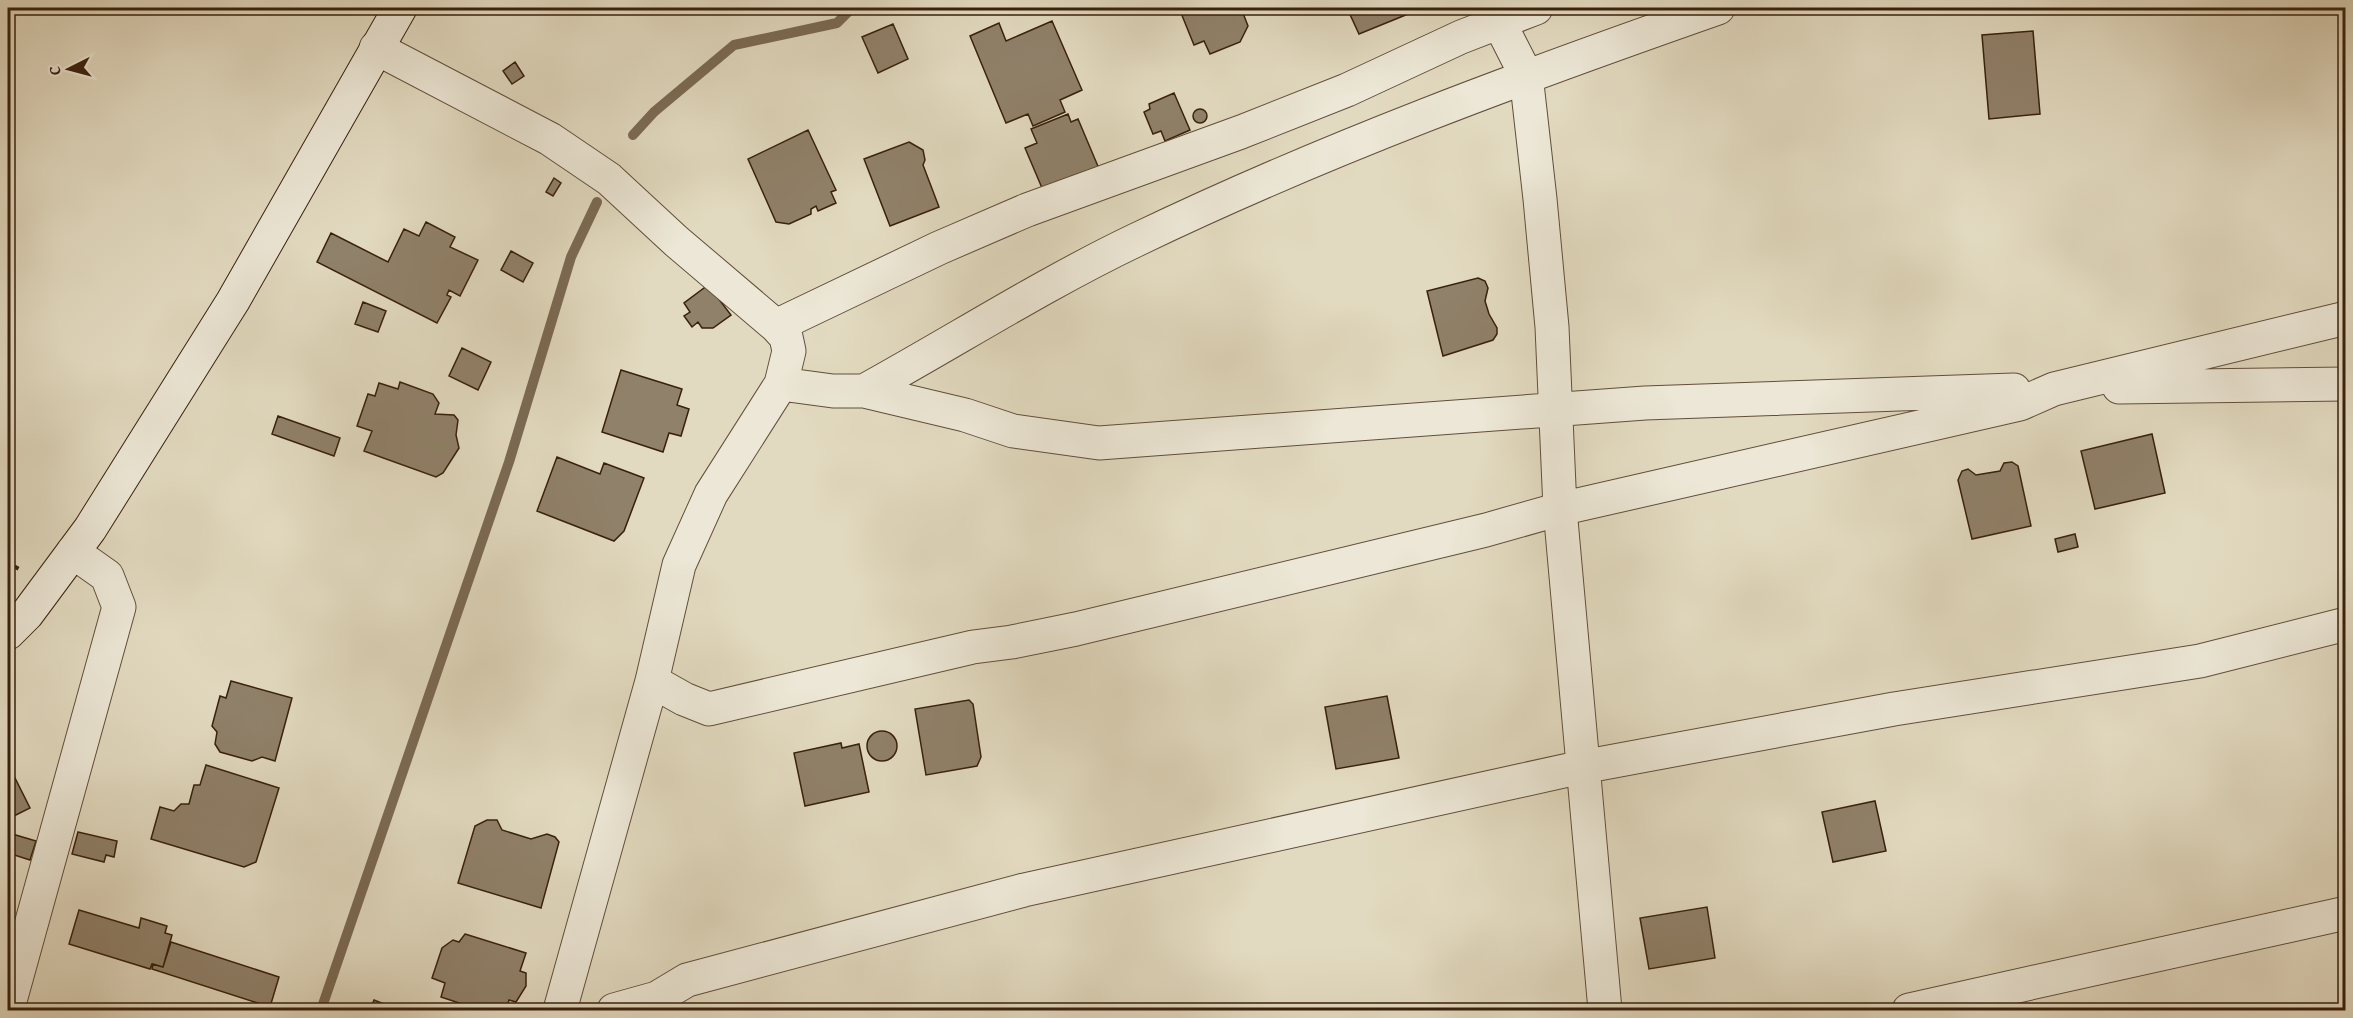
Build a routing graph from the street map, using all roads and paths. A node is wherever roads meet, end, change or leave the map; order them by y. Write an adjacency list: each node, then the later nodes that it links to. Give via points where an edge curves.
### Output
1 (400, 8): 5 (street)
2 (1536, 8): 4 (street)
3 (1718, 8): 6 (street)
4 (1499, 22): 6 (street); 8 (street, via 1262,124 1026,210)
5 (376, 48): 8 (street, via 550,139 609,179); 15 (street, via 233,302)
6 (1526, 75): 12 (street, via 1312,161 1136,240 1040,289); 13 (street, via 1552,327)
7 (2346, 318): 11 (street)
8 (776, 326): 9 (street, via 786,337 789,351)
9 (781, 384): 12 (street); 18 (street, via 711,494 679,565)
10 (2346, 384): 11 (street)
11 (2054, 389): 13 (street); 14 (street, via 2020,404)
12 (864, 391): 13 (street, via 965,415 1013,431 1099,442)
13 (1555, 410): 14 (street)
14 (1560, 509): 18 (street, via 1076,629 973,647 709,709); 19 (street)
15 (74, 552): 17 (street); 22 (street, via 107,576 119,607)
16 (2346, 624): 19 (street, via 2200,662 1894,709)
17 (8, 633)
18 (652, 681): 21 (street)
19 (1582, 767): 23 (street, via 1024,890 687,980 657,998); 24 (street)
20 (2346, 913): 25 (street)
21 (561, 1007): 23 (street)
22 (8, 1008)
23 (611, 1011)
24 (1605, 1011)
25 (1909, 1011)

